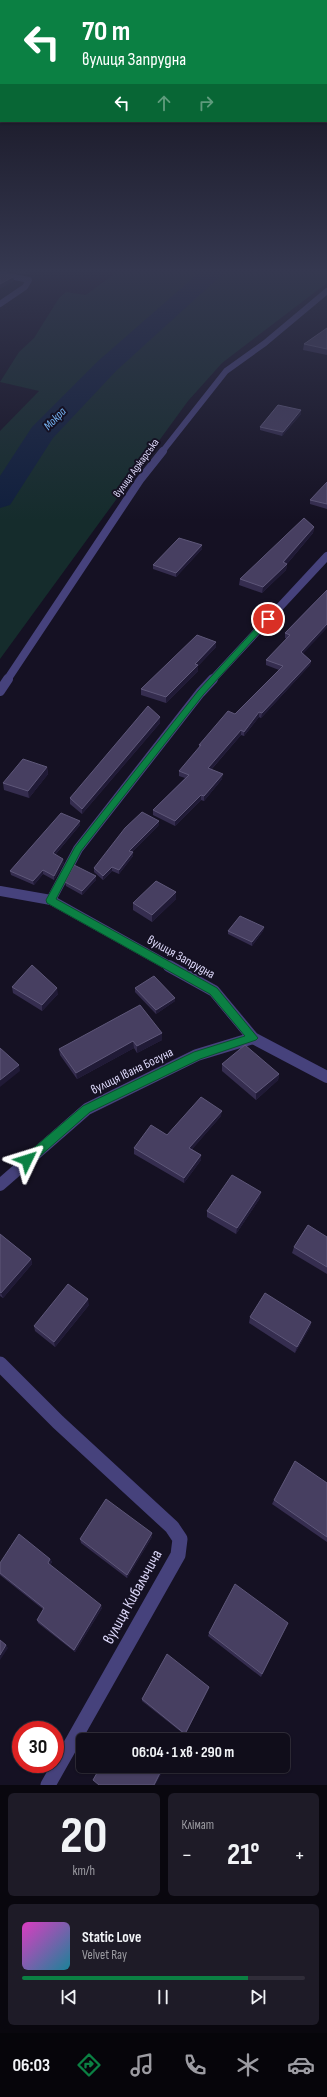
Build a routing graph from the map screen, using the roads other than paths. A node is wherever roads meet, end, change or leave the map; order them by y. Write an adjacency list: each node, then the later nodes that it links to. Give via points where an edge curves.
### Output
1 (249, 354): 3 (street, вулиця Аджарська, via 226,371 140,480)
2 (327, 556): 5 (street, via 200,693 78,850)
3 (0, 691)
4 (0, 891): 5 (street)
5 (51, 900): 6 (street, вулиця Запрудна, via 214,991)
6 (253, 1038): 7 (street, вулиця Запрудна); 8 (street, вулиця Івана Богуна, via 197,1055 87,1109)
7 (327, 1077)
8 (0, 1185)
9 (0, 1364): 10 (street, вулиця Кибальчича, via 58,1422 172,1527 180,1540 178,1555)
10 (48, 1785)

